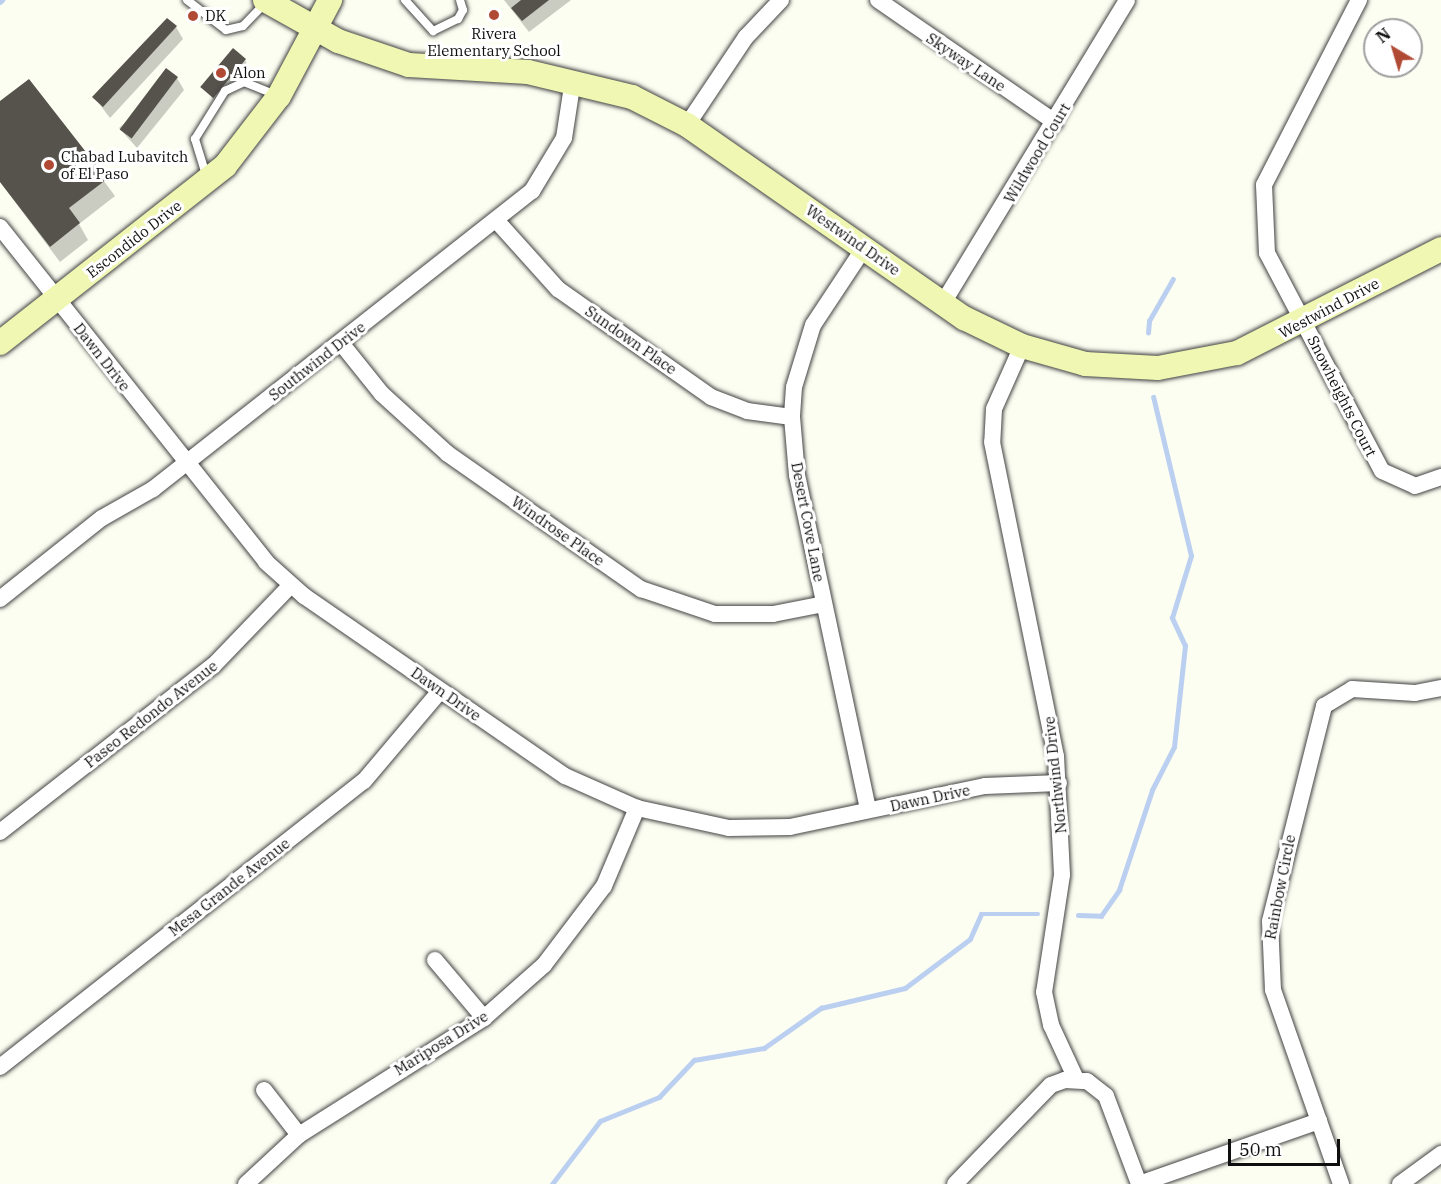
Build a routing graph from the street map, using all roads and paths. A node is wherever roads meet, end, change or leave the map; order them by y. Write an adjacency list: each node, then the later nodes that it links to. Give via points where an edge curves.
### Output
1 (187, 0): 2 (lane, via 226,30 243,26)
2 (266, 0): 10 (main road, Westwind Drive)
3 (330, 0): 10 (main road, Escondido Drive)
4 (405, 0): 5 (lane, via 433,31 458,19 463,10)
5 (460, 0)
6 (781, 0): 14 (street, via 746,37)
7 (878, 0): 13 (street, Skyway Lane)
8 (1127, 0): 13 (street, Wildwood Court)
9 (1359, 0): 22 (street, Snowheights Court, via 1264,185 1268,253)
10 (315, 30): 11 (main road, Westwind Drive, via 409,65); 12 (main road, Escondido Drive)
11 (573, 80): 14 (main road, Westwind Drive, via 632,97); 16 (street, Southwind Drive, via 570,119 558,152 532,191)
12 (279, 96): 15 (main road, Escondido Drive, via 240,150); 15 (lane, via 244,81 225,91 195,139)
13 (1055, 122): 21 (street, Wildwood Court)
14 (687, 124): 18 (main road, Westwind Drive)
15 (209, 181): 20 (main road, Escondido Drive)
16 (496, 220): 24 (street, Southwind Drive); 26 (street, Sundown Place, via 558,289 711,397 747,411)
17 (0, 227): 20 (street, Dawn Drive)
18 (864, 248): 21 (main road, Westwind Drive); 26 (street, Desert Cove Lane, via 813,326 794,387)
19 (1441, 249): 22 (main road, Westwind Drive)
20 (57, 298): 23 (main road, Escondido Drive); 27 (street, Dawn Drive)
21 (943, 303): 25 (main road, Westwind Drive)
22 (1304, 322): 25 (main road, Westwind Drive, via 1237,353 1158,368 1085,364); 28 (street, Snowheights Court, via 1382,471 1415,486)
23 (0, 343)
24 (340, 343): 27 (street, Southwind Drive); 31 (street, Windrose Place, via 382,394 448,454 641,589 715,614 773,614)
25 (1022, 346): 34 (street, Northwind Drive, via 994,410 992,442)
26 (792, 417): 31 (street, Desert Cove Lane, via 797,475)
27 (185, 463): 29 (street, Dawn Drive); 30 (street, Southwind Drive, via 102,518)
28 (1441, 477)
29 (291, 585): 33 (street, Dawn Drive); 37 (street, Paseo Redondo Avenue, via 214,665)
30 (0, 599)
31 (824, 604): 36 (street, Desert Cove Lane)
32 (1441, 688): 43 (street, Rainbow Circle, via 1415,693 1352,689 1336,694 1318,717 1270,921 1268,951 1273,990)
33 (440, 691): 35 (street, Dawn Drive, via 565,776); 40 (street, Mesa Grande Avenue, via 364,781)
34 (1059, 783): 36 (street, Dawn Drive, via 985,786); 41 (street, Northwind Drive, via 1062,875 1044,992 1051,1025)
35 (637, 808): 36 (street, Dawn Drive, via 685,822 760,829 827,822); 39 (street, Mariposa Drive, via 618,859 581,923)
36 (868, 810)
37 (0, 832)
38 (435, 960): 39 (street)
39 (484, 1018): 44 (street, Mariposa Drive)
40 (0, 1067)
41 (1076, 1079): 47 (street, via 1051,1085); 48 (street, via 1106,1096)
42 (264, 1090): 44 (street)
43 (1319, 1121): 48 (street); 49 (street, Rainbow Circle)
44 (299, 1135): 46 (street, Mariposa Drive)
45 (1441, 1154): 50 (street)
46 (246, 1184)
47 (955, 1184)
48 (1139, 1184)
49 (1341, 1184)
50 (1400, 1184)

